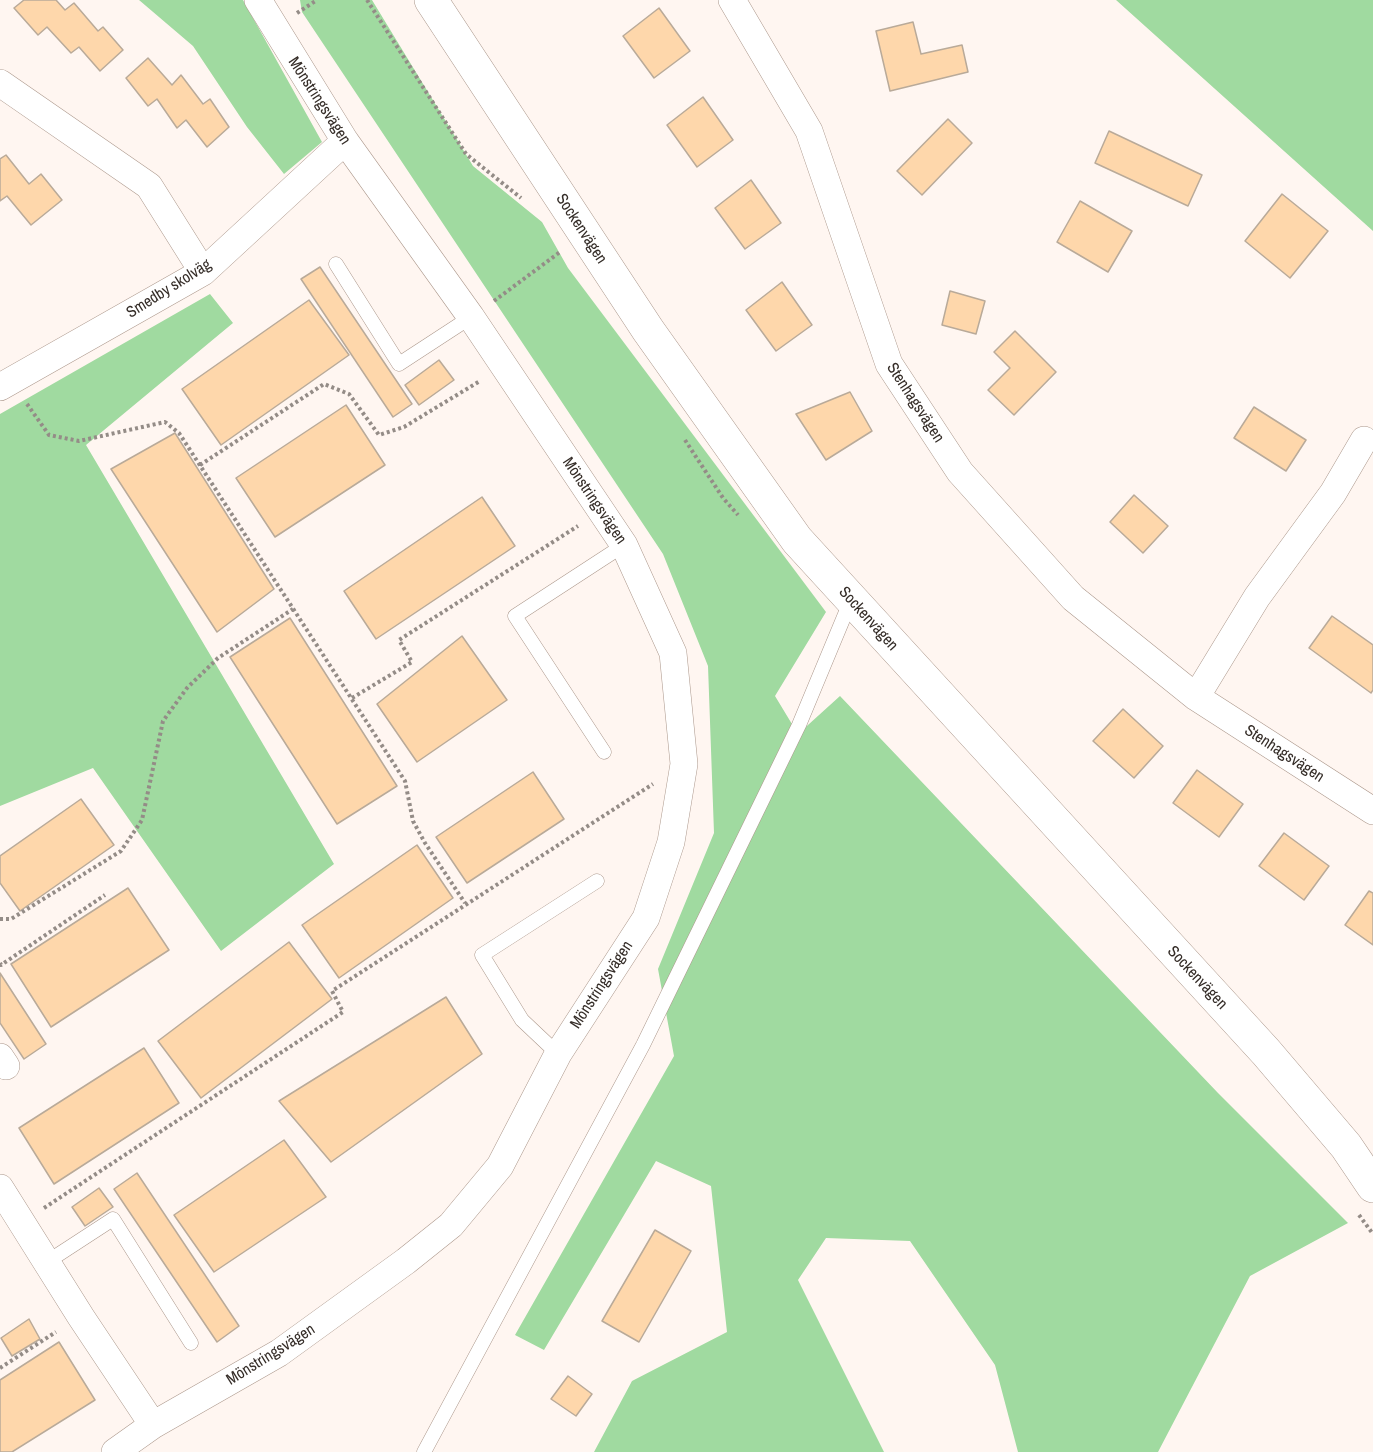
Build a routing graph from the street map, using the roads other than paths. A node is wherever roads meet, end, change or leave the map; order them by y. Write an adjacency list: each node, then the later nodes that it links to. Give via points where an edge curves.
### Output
1 (258, 0): 5 (street, Mönstringsvägen)
2 (431, 0): 12 (street, Sockenvägen, via 648,330 797,540)
3 (732, 0): 13 (street, Stenhagsvägen, via 809,130 889,364 960,472 1073,598)
4 (0, 83): 7 (street, via 149,186)
5 (345, 141): 7 (street, Smedby skolväg); 8 (street, Mönstringsvägen)
6 (336, 264): 8 (lane, via 399,364)
7 (203, 272): 9 (street, Smedby skolväg)
8 (471, 317): 11 (street, Mönstringsvägen)
9 (7, 383)
10 (1364, 440): 13 (street, via 1333,493 1257,597)
11 (624, 545): 14 (lane, via 515,615); 17 (street, Mönstringsvägen, via 673,653 684,764 671,843 646,918)
12 (850, 600): 18 (street, Sockenvägen, via 1266,1052 1346,1146); 24 (lane, via 799,725 643,1045)
13 (1196, 697): 15 (street, Stenhagsvägen)
14 (604, 752)
15 (1373, 811)
16 (597, 880): 17 (lane, via 482,955 522,1020)
17 (558, 1054): 22 (street, Mönstringsvägen, via 500,1166 451,1225 279,1353)
18 (1373, 1186)
19 (0, 1188): 20 (street)
20 (47, 1262): 21 (lane, via 113,1220); 22 (street)
21 (192, 1343)
22 (153, 1425): 23 (street, Mönstringsvägen)
23 (115, 1452)
24 (424, 1452)

